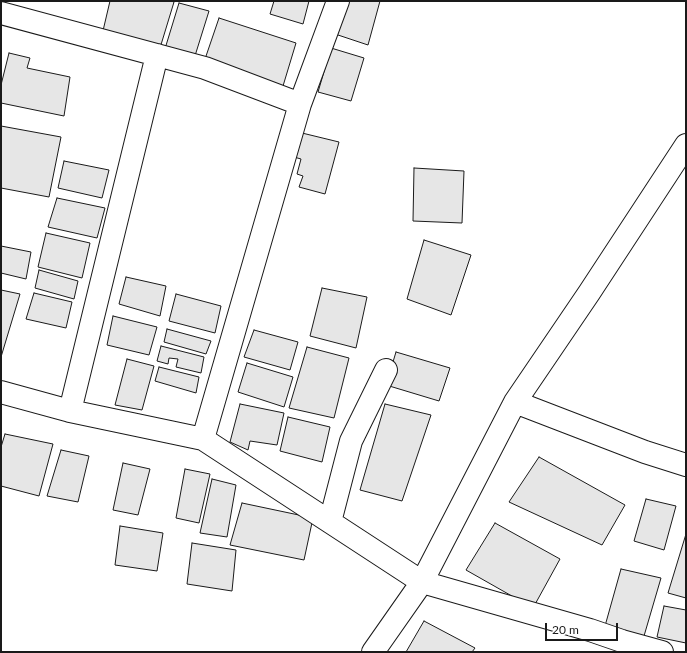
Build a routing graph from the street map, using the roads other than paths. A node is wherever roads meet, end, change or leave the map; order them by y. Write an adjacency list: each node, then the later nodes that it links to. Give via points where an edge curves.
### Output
1 (338, 1): 4 (street)
2 (2, 18): 3 (street)
3 (157, 55): 4 (street, via 204,68); 9 (street)
4 (300, 104): 10 (street)
5 (686, 145): 8 (street)
6 (386, 370): 12 (street, via 352,441)
7 (1, 392): 9 (street)
8 (515, 402): 11 (street); 13 (street)
9 (70, 411): 10 (street)
10 (203, 439): 12 (street)
11 (686, 465)
12 (330, 522): 13 (street)
13 (422, 582): 14 (street, via 590,630); 15 (street)
14 (621, 646): 16 (street)
15 (373, 652)
16 (662, 652)

